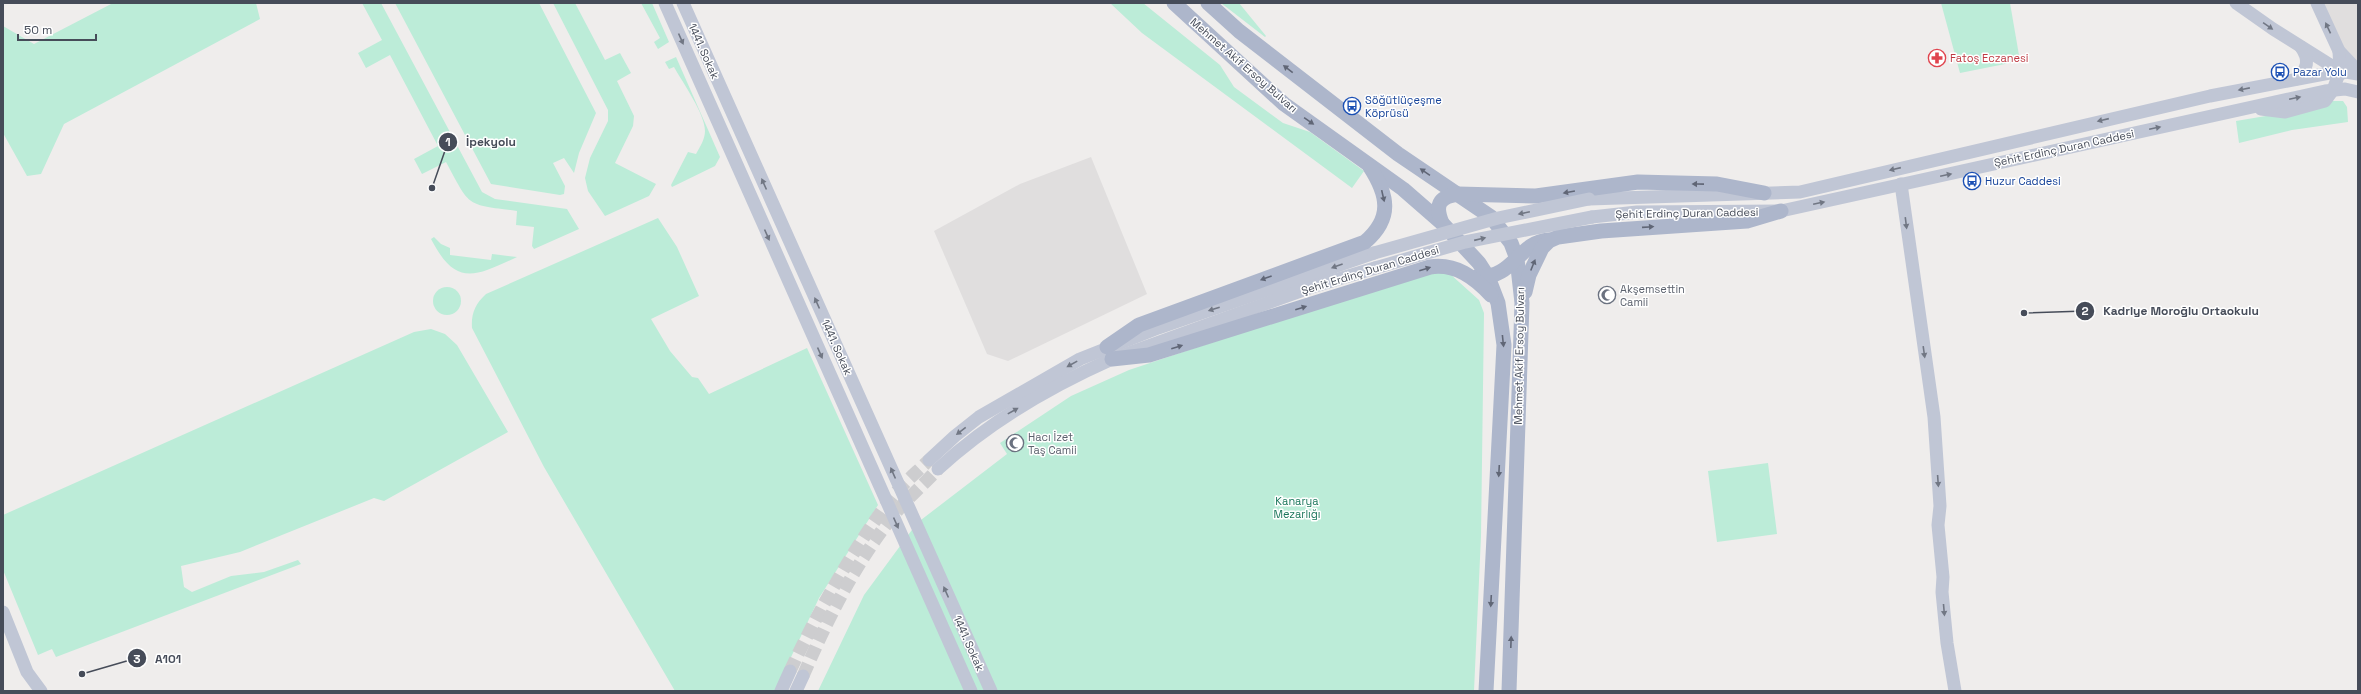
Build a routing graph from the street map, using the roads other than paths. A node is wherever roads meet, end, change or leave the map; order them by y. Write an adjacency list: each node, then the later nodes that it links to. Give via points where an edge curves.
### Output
1 (665, 3): 19 (main road, 1441. Sokak, one-way to 19)
2 (683, 3): 18 (main road, 1441. Sokak)
3 (1174, 3): 17 (main road, Mehmet Akif Ersoy Bulvarı, one-way to 17, via 1284,104)
4 (1208, 3): 22 (main road, Mehmet Akif Ersoy Bulvarı, one-way to 4, via 1398,154 1239,31)
5 (2236, 3): 7 (main road, one-way to 7)
6 (2317, 3): 8 (main road, one-way to 6)
7 (2300, 46): 9 (main road); 13 (main road, via 2306,55 2307,64 2304,72)
8 (2339, 51): 9 (main road); 10 (main road)
9 (2340, 71): 11 (main road); 12 (main road, Şehit Erdinç Duran Caddesi); 14 (main road); 15 (main road)
10 (2358, 71)
11 (2358, 74)
12 (2319, 75): 13 (main road, Şehit Erdinç Duran Caddesi); 15 (main road)
13 (2296, 79): 21 (main road, Şehit Erdinç Duran Caddesi, one-way to 21, via 2210,96 1800,192)
14 (2358, 83)
15 (2333, 90): 16 (main road, Şehit Erdinç Duran Caddesi); 20 (main road, Şehit Erdinç Duran Caddesi, one-way to 15)
16 (2358, 92)
17 (1366, 161): 24 (main road, Mehmet Akif Ersoy Bulvarı); 31 (main road, one-way to 31, via 1379,181 1385,205 1380,225 1365,242 1139,325)
18 (755, 164): 19 (main road); 42 (main road, 1441. Sokak, one-way to 18)
19 (739, 171): 41 (main road, 1441. Sokak, one-way to 41)
20 (1901, 184): 23 (main road, Şehit Erdinç Duran Caddesi, one-way to 20); 45 (main road, one-way to 45, via 1934,417 1942,592)
21 (1764, 193): 22 (main road, one-way to 22, via 1717,184 1638,182 1536,196); 31 (main road, Şehit Erdinç Duran Caddesi, one-way to 31, bridge, via 1589,199 1498,218 1374,253)
22 (1458, 194): 24 (main road, via 1446,196 1440,202 1438,213); 26 (main road, Mehmet Akif Ersoy Bulvarı, via 1491,217 1511,244)
23 (1780, 211): 25 (main road, one-way to 23, via 1568,234 1601,230 1747,221); 31 (main road, Şehit Erdinç Duran Caddesi, one-way to 23, bridge, via 1465,242 1592,216 1637,212)
24 (1442, 223): 28 (main road, Mehmet Akif Ersoy Bulvarı, via 1479,263)
25 (1552, 240): 26 (main road, via 1533,245); 30 (main road, one-way to 25, via 1535,260 1542,248)
26 (1517, 259): 28 (main road, via 1509,267); 30 (main road, Mehmet Akif Ersoy Bulvarı)
27 (1472, 276): 28 (main road); 29 (main road); 31 (main road, one-way to 27, via 1149,355 1430,267 1446,267)
28 (1488, 278): 29 (main road, Mehmet Akif Ersoy Bulvarı)
29 (1498, 303): 43 (main road, Mehmet Akif Ersoy Bulvarı, one-way to 43, via 1504,346)
30 (1522, 303): 44 (main road, Mehmet Akif Ersoy Bulvarı, one-way to 30)
31 (1109, 353): 32 (main road, Şehit Erdinç Duran Caddesi, via 1074,363 979,417 955,436)
32 (934, 465)
33 (3, 612): 35 (main road)
34 (790, 671): 39 (main road)
35 (30, 676): 37 (main road); 38 (main road)
36 (803, 676): 40 (main road)
37 (31, 691)
38 (41, 691)
39 (781, 691)
40 (796, 691)
41 (971, 691)
42 (991, 691)
43 (1486, 691)
44 (1509, 691)
45 (1955, 691)

